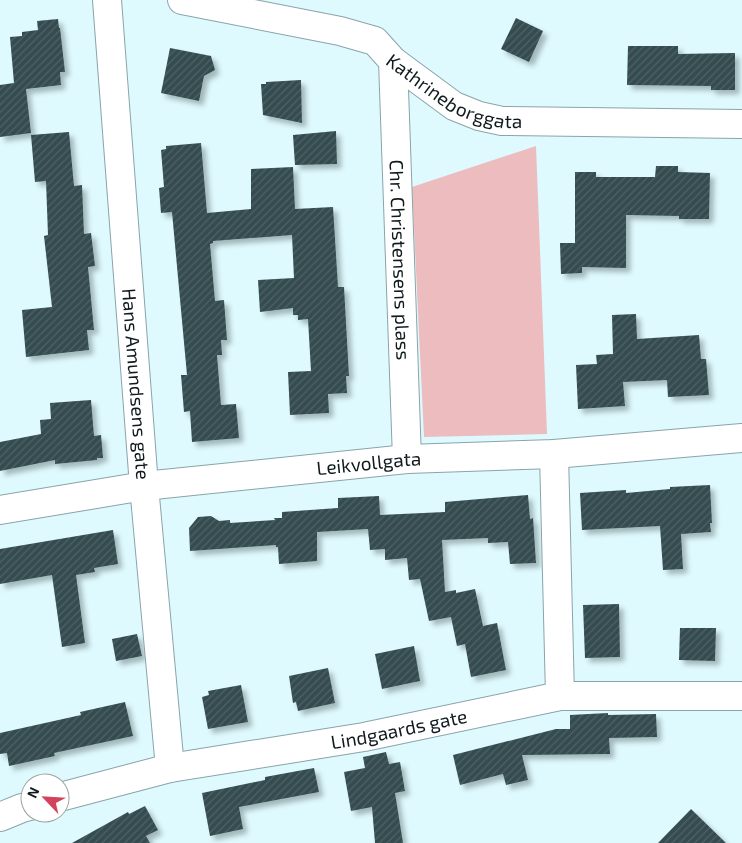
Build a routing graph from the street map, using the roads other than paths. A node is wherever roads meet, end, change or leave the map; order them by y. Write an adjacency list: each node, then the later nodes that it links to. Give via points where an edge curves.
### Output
1 (107, 0): 8 (street, Hans Amundsens gate)
2 (182, 0): 3 (street, Kathrineborggata, via 375,40)
3 (393, 60): 4 (street, Kathrineborggata, via 454,106 502,121); 7 (street, Chr. Christensens plass)
4 (742, 124)
5 (742, 438): 6 (street, Leikvollgata)
6 (554, 454): 7 (street, Leikvollgata); 10 (street)
7 (407, 459): 8 (street, Leikvollgata)
8 (144, 486): 9 (street, Leikvollgata); 12 (street, Hans Amundsens gate)
9 (0, 510)
10 (560, 696): 11 (street, Lindgaards gate); 12 (street, Lindgaards gate, via 364,737)
11 (742, 696)
12 (170, 768): 13 (street, Lindgaards gate)
13 (70, 795)
14 (20, 809): 15 (street)
15 (0, 818)

